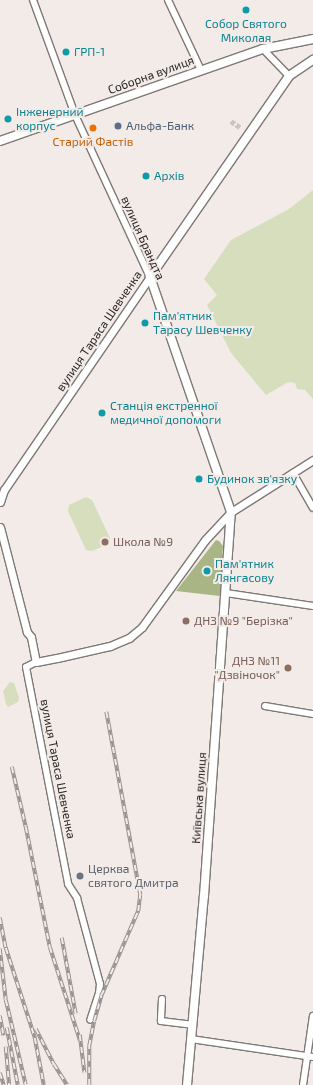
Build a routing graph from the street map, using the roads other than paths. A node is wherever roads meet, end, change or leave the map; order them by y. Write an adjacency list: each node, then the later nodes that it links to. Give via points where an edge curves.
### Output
1 (33, 0): 8 (street, вулиця Брандта)
2 (168, 0): 6 (street)
3 (313, 39): 4 (main road, Соборна вулиця)
4 (263, 49): 6 (main road, Соборна вулиця); 7 (street)
5 (313, 60): 7 (main road)
6 (201, 70): 8 (main road, Соборна вулиця)
7 (289, 76): 10 (main road, вулиця Тараса Шевченка)
8 (75, 115): 9 (main road, Соборна вулиця); 10 (street, вулиця Брандта)
9 (0, 141)
10 (150, 277): 13 (street, вулиця Тараса Шевченка, via 4,490); 15 (main road, вулиця Брандта)
11 (313, 460): 12 (street)
12 (293, 473): 14 (street); 15 (street)
13 (0, 502)
14 (313, 508)
15 (231, 512): 17 (main road, Київська вулиця); 19 (street, via 205,540 142,626 129,638 110,646)
16 (0, 527): 19 (street)
17 (226, 593): 18 (street); 25 (main road, Київська вулиця)
18 (313, 606)
19 (36, 662): 24 (street, вулиця Тараса Шевченка, via 26,667 68,884 77,898 100,984)
20 (265, 706): 21 (street)
21 (313, 714)
22 (162, 999): 25 (street, via 161,1022)
23 (313, 1016): 27 (street)
24 (90, 1020)
25 (192, 1025): 26 (main road, Київська вулиця)
26 (191, 1039): 27 (street); 28 (main road, Київська вулиця)
27 (310, 1057): 29 (street)
28 (186, 1085)
29 (303, 1085)

